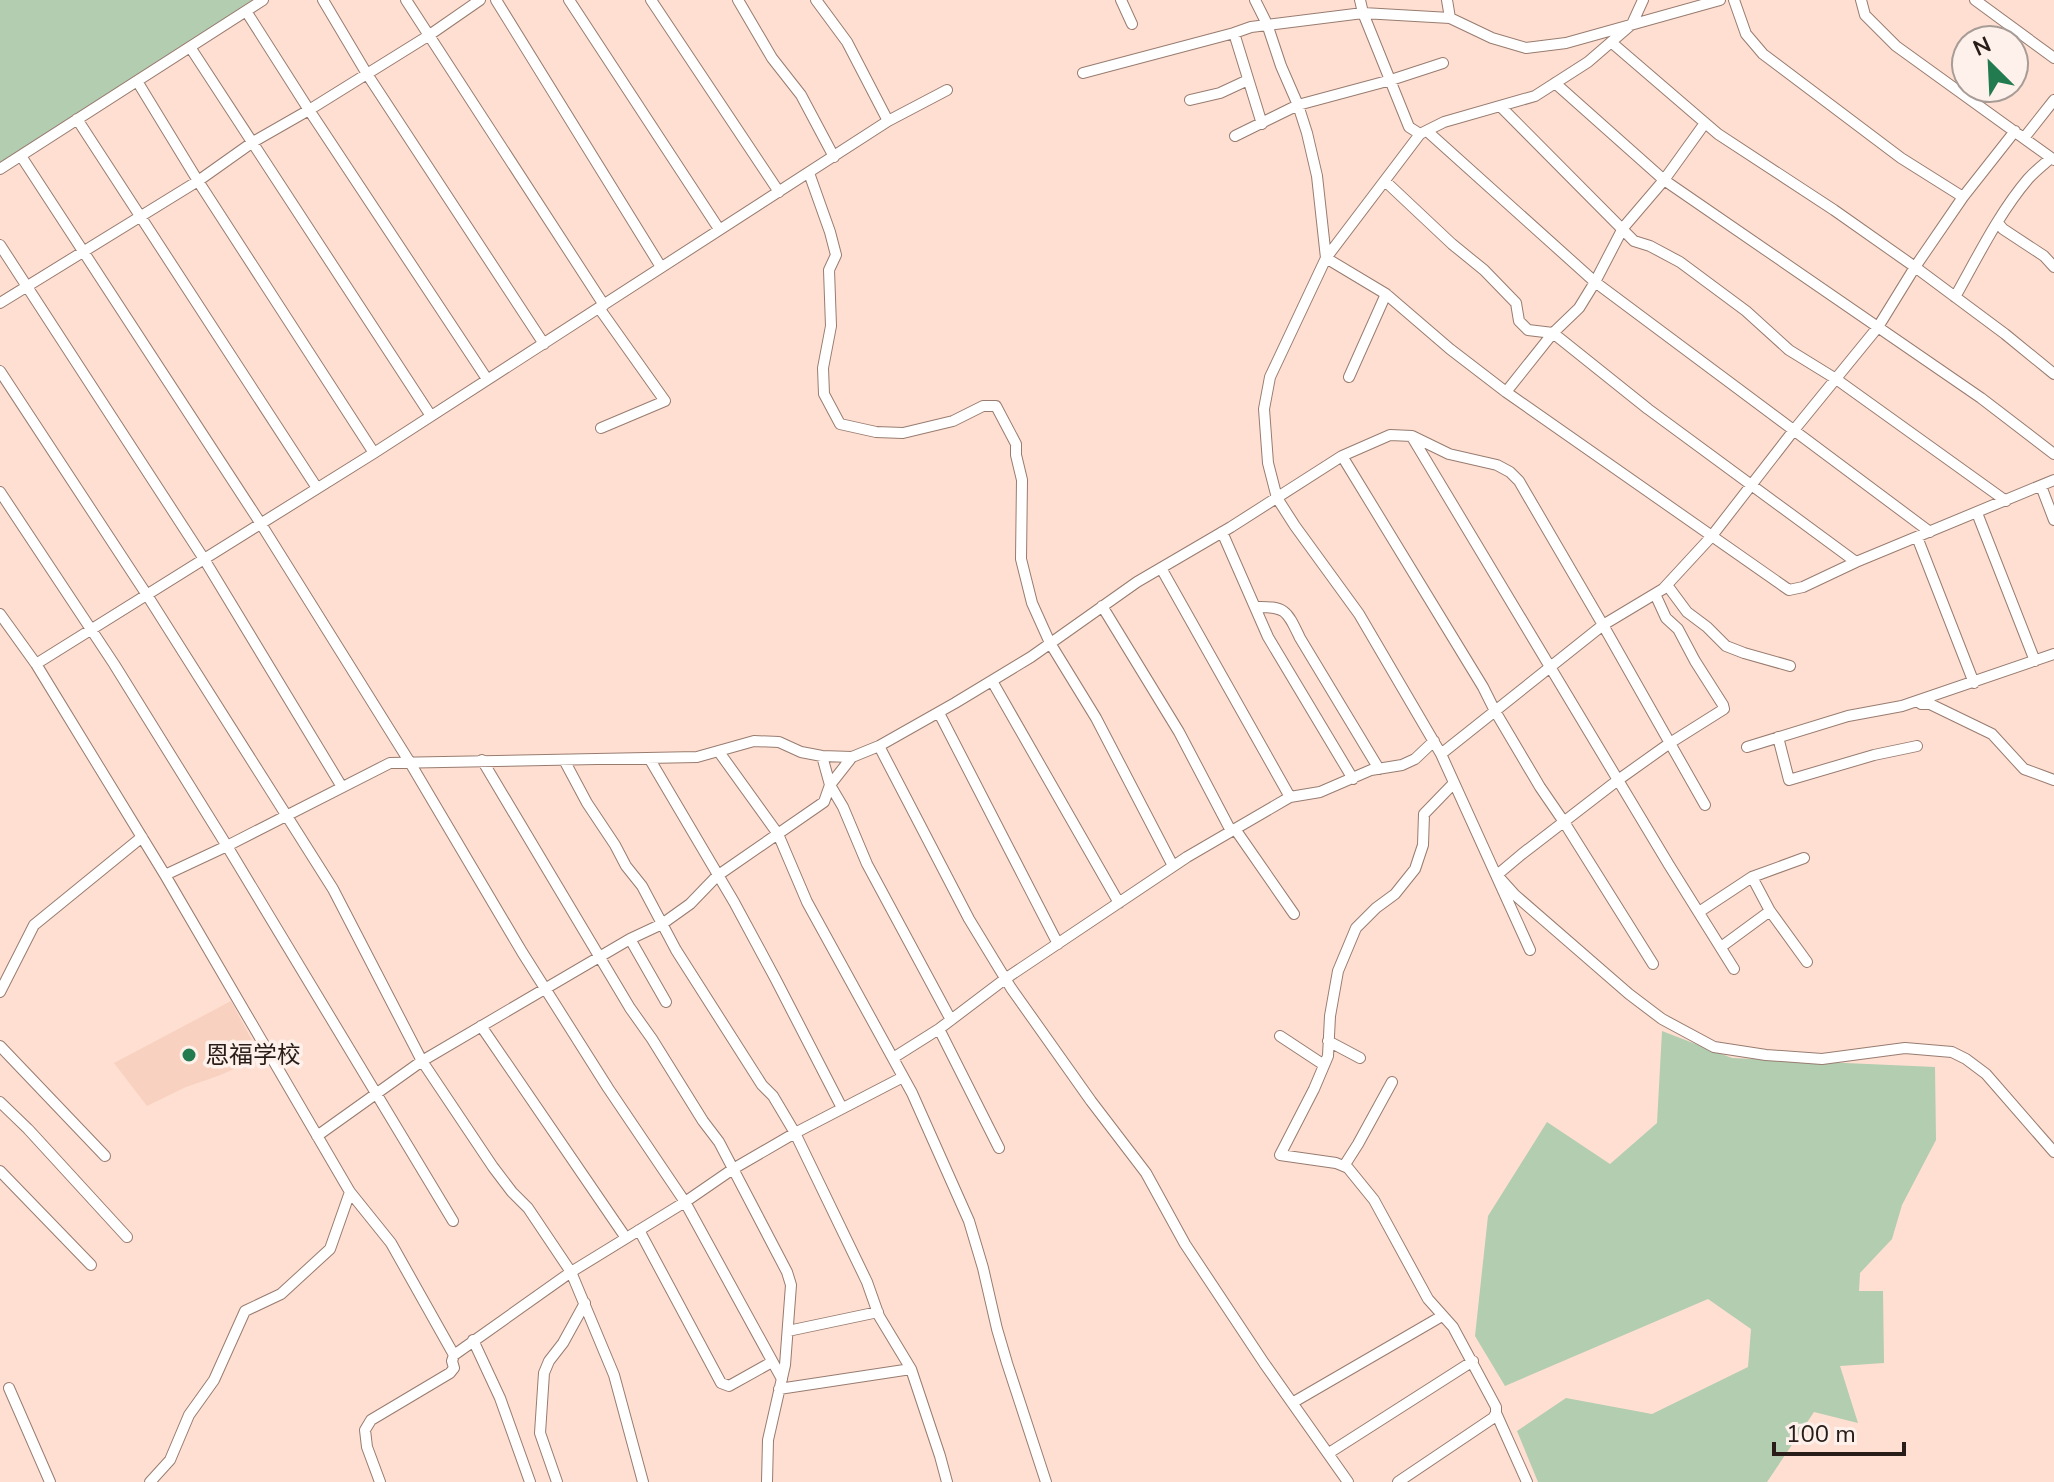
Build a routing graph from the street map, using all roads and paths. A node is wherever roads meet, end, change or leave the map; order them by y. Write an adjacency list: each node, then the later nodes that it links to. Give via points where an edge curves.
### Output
1 (263, 0): 19 (street)
2 (323, 0): 32 (street)
3 (406, 0): 26 (street)
4 (480, 0): 26 (street)
5 (496, 0): 68 (street)
6 (569, 0): 64 (street)
7 (651, 0): 59 (street)
8 (738, 0): 52 (street, via 801,95)
9 (816, 0): 44 (street, via 847,42)
10 (1121, 0): 22 (street)
11 (1255, 0): 23 (street)
12 (1360, 0): 20 (street)
13 (1447, 0): 21 (street)
14 (1643, 0): 24 (street)
15 (1720, 0): 24 (street)
16 (1734, 0): 60 (street, via 1746,34 1763,54 1901,158)
17 (1861, 0): 48 (street, via 1865,15 1896,46)
18 (1975, 0): 29 (street)
19 (246, 11): 28 (street); 42 (street)
20 (1363, 13): 21 (street); 23 (street); 34 (street)
21 (1450, 18): 24 (street, via 1526,48)
22 (1132, 24)
23 (1267, 24): 25 (street); 40 (street)
24 (1632, 24): 27 (street)
25 (1234, 33): 31 (street); 33 (street)
26 (428, 36): 32 (street); 76 (street)
27 (1611, 42): 36 (street); 45 (street)
28 (190, 47): 35 (street); 50 (street)
29 (2054, 58)
30 (1443, 63): 34 (street)
31 (1083, 73)
32 (367, 74): 42 (street); 79 (street)
33 (1248, 80): 38 (street); 46 (street)
34 (1391, 80): 40 (street); 47 (street, via 1409,127)
35 (137, 81): 43 (street); 57 (street)
36 (1555, 83): 41 (street); 56 (street)
37 (947, 90): 44 (street)
38 (1190, 100)
39 (2054, 100): 48 (street)
40 (1298, 105): 46 (street); 67 (street, via 1317,176)
41 (1501, 107): 47 (street); 63 (street)
42 (309, 110): 50 (street); 83 (street)
43 (77, 119): 51 (street); 61 (street)
44 (888, 121): 52 (street)
45 (1705, 123): 56 (street); 69 (street)
46 (1262, 124): 49 (street)
47 (1424, 132): 58 (street); 71 (street)
48 (2019, 134): 53 (street); 60 (street)
49 (1235, 136)
50 (253, 142): 57 (street); 86 (street)
51 (21, 156): 54 (street); 66 (street)
52 (834, 157): 55 (street)
53 (2052, 159): 62 (street, via 2029,178)
54 (0, 169)
55 (809, 173): 59 (street); 118 (street, via 836,255 829,270 831,326 823,368 829,406 840,424 903,433 996,406 1016,444 1022,480 1021,559)
56 (1664, 180): 63 (street); 77 (street)
57 (198, 181): 61 (street); 90 (street)
58 (1385, 181): 67 (street); 78 (street, via 1516,303 1519,321 1528,330)
59 (779, 192): 64 (street)
60 (1963, 197): 69 (street)
61 (140, 216): 66 (street); 96 (street)
62 (1998, 223): 70 (street); 74 (street)
63 (1623, 228): 71 (street); 84 (street, via 1634,241 1680,262 1789,350)
64 (719, 229): 68 (street)
65 (0, 245): 72 (street)
66 (84, 253): 72 (street); 102 (street)
67 (1326, 258): 73 (street); 98 (street, via 1270,377 1264,409)
68 (661, 267): 76 (street)
69 (1915, 267): 74 (street); 77 (street)
70 (2054, 267)
71 (1595, 282): 78 (street, via 1579,308); 88 (street)
72 (26, 287): 75 (street); 107 (street)
73 (1386, 294): 82 (street); 85 (street)
74 (1955, 297): 81 (street)
75 (0, 303)
76 (601, 306): 79 (street); 87 (street, via 665,401)
77 (1878, 327): 84 (street); 91 (street)
78 (1553, 333): 85 (street); 94 (street)
79 (544, 344): 83 (street)
80 (0, 371): 112 (street)
81 (2054, 374)
82 (1349, 377)
83 (487, 379): 86 (street)
84 (1836, 379): 88 (street); 99 (street)
85 (1506, 392): 105 (street)
86 (431, 416): 90 (street)
87 (601, 428)
88 (1794, 430): 94 (street); 104 (street)
89 (1412, 436): 92 (street, via 1390,435); 116 (street, via 1449,454 1510,472); 123 (street)
90 (374, 453): 96 (street)
91 (2054, 454)
92 (1342, 456): 98 (street); 127 (street)
93 (2054, 480): 95 (street)
94 (1752, 484): 105 (street); 108 (street)
95 (2041, 486): 99 (street); 101 (street)
96 (317, 488): 102 (street)
97 (0, 492): 117 (street)
98 (1277, 498): 103 (street); 130 (street, via 1359,614)
99 (2006, 501): 100 (street)
100 (1977, 513): 104 (street); 120 (street)
101 (2054, 520)
102 (261, 524): 107 (street); 142 (street)
103 (1222, 532): 109 (street); 114 (street)
104 (1930, 532): 106 (street)
105 (1711, 537): 108 (street, via 1789,590); 110 (street)
106 (1917, 537): 108 (street); 125 (street)
107 (204, 559): 112 (street); 149 (street)
108 (1856, 562)
109 (1161, 568): 113 (street); 150 (street)
110 (1667, 585): 111 (street); 122 (street, via 1687,612 1726,646)
111 (1655, 594): 116 (street); 131 (street, via 1724,709)
112 (147, 595): 117 (street); 152 (street)
113 (1102, 606): 118 (street); 154 (street)
114 (1255, 607): 143 (street, via 1282,609 1290,617); 144 (street)
115 (0, 614): 121 (street)
116 (1603, 625): 123 (street); 131 (street)
117 (90, 630): 121 (street); 157 (street)
118 (1050, 643): 124 (street); 159 (street, via 1096,718)
119 (2054, 654): 120 (street)
120 (2035, 661): 125 (street)
121 (36, 664): 156 (street)
122 (1790, 666)
123 (1551, 668): 127 (street); 145 (street)
124 (992, 681): 128 (street); 164 (street)
125 (1974, 683): 126 (street)
126 (1911, 704): 129 (street); 146 (street, via 1930,704 1992,734 2024,769)
127 (1495, 711): 136 (street); 153 (street)
128 (939, 713): 132 (street); 170 (street)
129 (1778, 737): 133 (street, via 1789,780); 134 (street)
130 (1434, 741): 136 (street); 143 (street, via 1415,759)
131 (1670, 743): 145 (street); 151 (street)
132 (879, 746): 138 (street); 177 (street)
133 (1917, 746)
134 (1747, 747)
135 (719, 752): 137 (street, via 754,741 779,742); 139 (street); 155 (street)
136 (1441, 754): 147 (street)
137 (822, 756): 138 (street); 148 (street)
138 (852, 757): 148 (street)
139 (649, 758): 141 (street); 162 (street)
140 (482, 760): 141 (street); 142 (street); 173 (street)
141 (564, 760): 168 (street)
142 (409, 761): 149 (street, via 390,763); 178 (street)
143 (1379, 769): 144 (street)
144 (1353, 779): 150 (street)
145 (1618, 780): 153 (street); 166 (street)
146 (2054, 780)
147 (1454, 783): 161 (street); 185 (street, via 1424,814 1423,845 1415,869 1356,928 1338,971)
148 (830, 785): 155 (street, via 824,802); 181 (street)
149 (342, 787): 152 (street)
150 (1290, 797): 154 (street)
151 (1705, 805)
152 (287, 816): 157 (street); 189 (street, via 333,889)
153 (1564, 822): 161 (street); 175 (street)
154 (1233, 830): 159 (street); 167 (street)
155 (778, 834): 162 (street); 187 (street, via 807,902)
156 (142, 837): 160 (street); 179 (street, via 34,925)
157 (227, 846): 160 (street); 193 (street)
158 (1804, 858): 163 (street)
159 (1173, 866): 164 (street)
160 (165, 875): 197 (street)
161 (1497, 875): 172 (street); 199 (street, via 1629,994 1714,1047 1822,1059 1905,1048 1952,1052 1986,1074)
162 (717, 876): 168 (street); 195 (street)
163 (1752, 877): 165 (street); 166 (street)
164 (1119, 903): 170 (street)
165 (1770, 911): 171 (street); 174 (street)
166 (1699, 912): 171 (street)
167 (1294, 914)
168 (662, 924): 169 (street); 196 (street)
169 (630, 939): 173 (street); 180 (street)
170 (1058, 944): 177 (street)
171 (1721, 947): 176 (street)
172 (1530, 950)
173 (600, 957): 178 (street); 202 (street)
174 (1807, 962)
175 (1653, 964)
176 (1734, 969)
177 (1005, 979): 181 (street); 223 (street, via 1146,1173 1185,1244)
178 (545, 988): 182 (street); 205 (street)
179 (0, 992)
180 (666, 1002)
181 (951, 1020): 183 (street)
182 (481, 1026): 189 (street); 209 (street)
183 (939, 1029): 187 (street); 198 (street)
184 (1280, 1036): 190 (street)
185 (1328, 1041): 188 (street); 190 (street)
186 (0, 1046): 200 (street)
187 (893, 1058): 191 (street)
188 (1360, 1058)
189 (422, 1061): 193 (street); 211 (street)
190 (1324, 1065): 201 (street, via 1280,1155)
191 (903, 1077): 195 (street); 234 (street, via 969,1221)
192 (1392, 1082): 201 (street)
193 (376, 1094): 197 (street); 206 (street)
194 (0, 1102): 208 (street)
195 (842, 1108): 196 (street)
196 (795, 1133): 202 (street); 213 (street)
197 (317, 1136): 204 (street)
198 (999, 1148)
199 (2054, 1152)
200 (105, 1156)
201 (1344, 1166): 214 (street, via 1374,1200)
202 (733, 1169): 205 (street); 215 (street, via 787,1272)
203 (0, 1171): 210 (street)
204 (350, 1192): 217 (street, via 391,1243); 227 (street, via 330,1249 281,1294 245,1311 170,1460)
205 (685, 1202): 207 (street); 219 (street)
206 (453, 1221)
207 (639, 1230): 209 (street); 219 (street, via 721,1383 729,1386)
208 (127, 1237)
209 (626, 1238): 211 (street)
210 (91, 1265)
211 (571, 1272): 212 (street); 216 (street)
212 (585, 1303): 230 (street, via 544,1373 540,1433); 231 (street, via 614,1375)
213 (878, 1312): 215 (street); 220 (street)
214 (1442, 1316): 218 (street); 223 (street)
215 (788, 1331): 221 (street)
216 (473, 1340): 217 (street); 229 (street)
217 (454, 1355): 228 (street, via 450,1373 371,1420 365,1430)
218 (1473, 1361): 224 (street); 225 (street)
219 (772, 1362): 221 (street)
220 (911, 1369): 221 (street); 233 (street)
221 (780, 1384): 232 (street, via 768,1440)
222 (9, 1388): 226 (street)
223 (1292, 1403): 225 (street)
224 (1496, 1413): 236 (street); 237 (street)
225 (1329, 1453): 235 (street)
226 (50, 1482)
227 (150, 1482)
228 (380, 1482)
229 (530, 1482)
230 (557, 1482)
231 (643, 1482)
232 (767, 1482)
233 (947, 1482)
234 (1046, 1482)
235 (1348, 1482)
236 (1398, 1482)
237 (1527, 1482)

